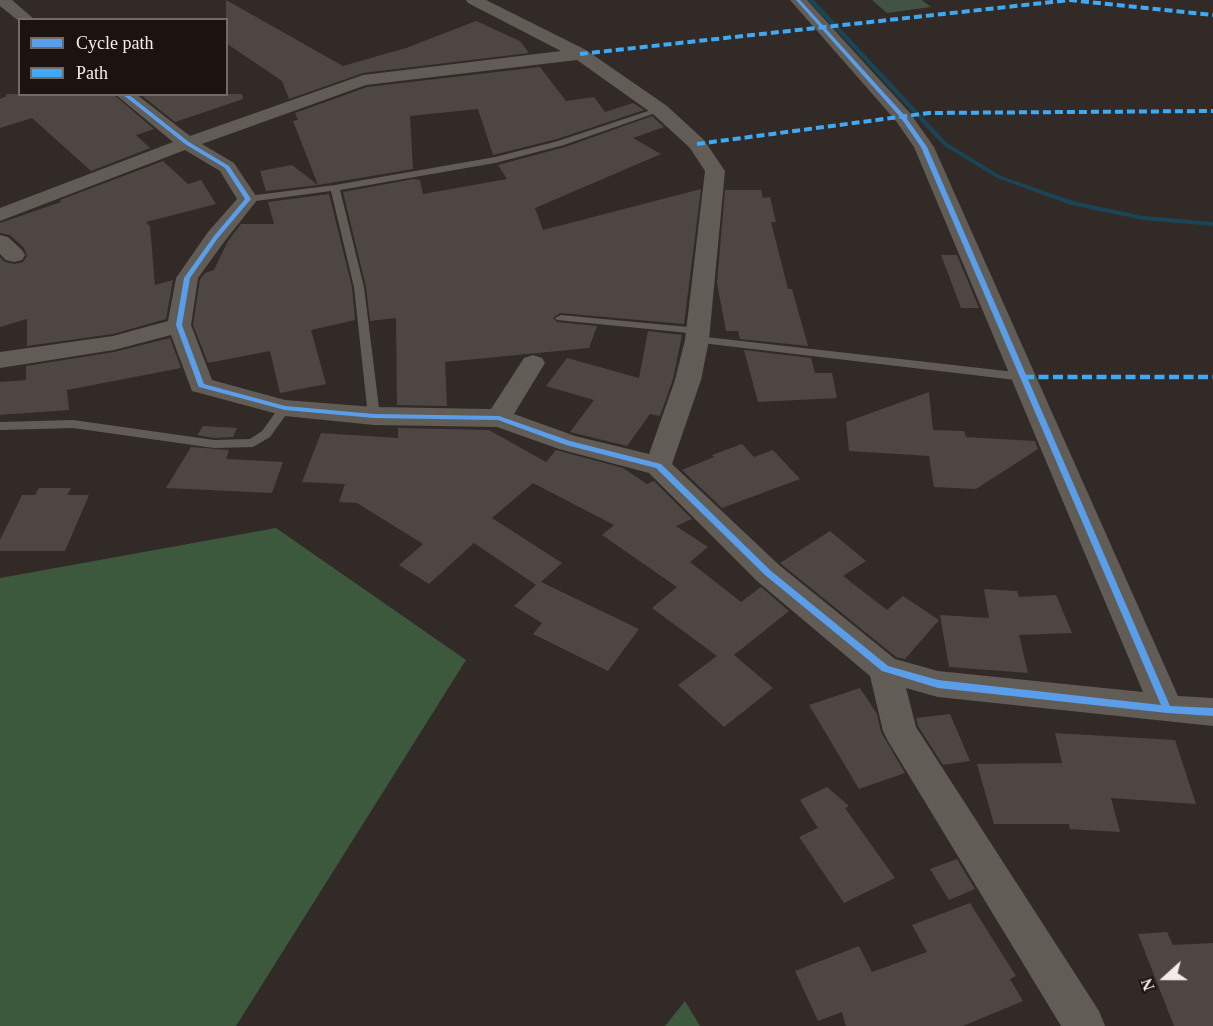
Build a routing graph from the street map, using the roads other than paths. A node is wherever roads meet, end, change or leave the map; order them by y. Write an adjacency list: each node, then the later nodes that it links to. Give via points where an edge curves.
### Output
1 (2, 0): 4 (street)
2 (474, 0): 5 (street)
3 (798, 0): 17 (street, via 903,117 924,147)
4 (24, 18)
5 (580, 54): 7 (street); 8 (street, via 363,80)
6 (127, 96): 8 (street)
7 (660, 110): 9 (lane, via 495,160); 14 (street, via 698,144 715,171)
8 (187, 143): 10 (street, via 227,167); 11 (street)
9 (335, 188): 10 (lane); 19 (lane, via 359,287)
10 (248, 199): 13 (street, via 187,278)
11 (0, 215)
12 (561, 318): 14 (lane)
13 (179, 325): 15 (street, via 114,343); 18 (street, via 201,385)
14 (698, 335): 17 (lane); 22 (street, via 688,380)
15 (0, 360)
16 (533, 363): 20 (street)
17 (1024, 377): 24 (street)
18 (285, 408): 19 (street); 21 (lane, via 266,434 253,443 214,444 73,424)
19 (374, 416): 20 (street)
20 (499, 418): 22 (street, via 567,443)
21 (0, 426)
22 (658, 466): 23 (street, via 768,573)
23 (885, 669): 24 (street, via 938,684); 26 (street, via 900,731)
24 (1167, 709): 25 (street)
25 (1213, 712)
26 (1084, 1026)

